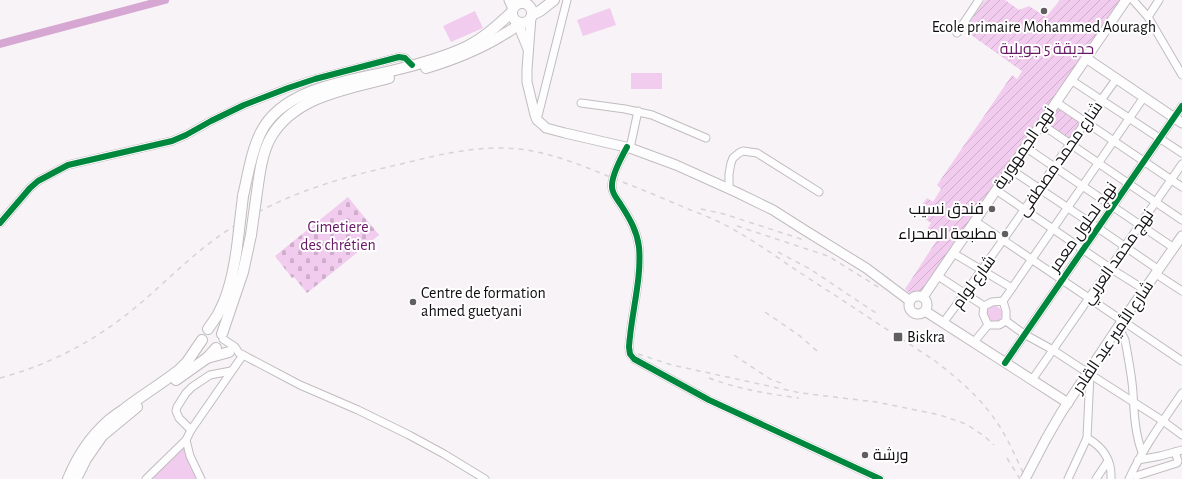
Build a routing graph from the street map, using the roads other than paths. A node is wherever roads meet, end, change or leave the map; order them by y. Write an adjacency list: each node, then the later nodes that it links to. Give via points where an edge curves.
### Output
1 (554, 0): 9 (highway)
2 (567, 0): 21 (street)
3 (979, 0): 12 (street)
4 (1126, 0): 14 (main road, نهج الجمهورية)
5 (1133, 0): 10 (street)
6 (1159, 0): 10 (street)
7 (525, 2): 8 (highway); 9 (highway, via 530,7)
8 (511, 7): 11 (highway, via 513,17); 15 (highway, via 498,26 466,47)
9 (532, 16): 11 (highway, via 528,22); 13 (main road)
10 (1148, 16): 16 (street)
11 (519, 23): 13 (main road); 92 (highway, bridge, via 488,44 450,61 334,93 307,104 279,126 271,137 260,171 243,272)
12 (956, 33)
13 (528, 50): 19 (main road, via 527,82)
14 (1086, 58): 17 (main road); 18 (main road, نهج الجمهورية)
15 (412, 66): 59 (street, via 405,58 399,57 315,79 244,106 178,138 68,165 38,181); 89 (highway, bridge, via 332,84 303,95 280,109 270,119 261,131 249,169 233,273 226,298)
16 (1182, 75)
17 (1117, 78): 20 (main road); 22 (street, شارع محمد مصطفى)
18 (1071, 80): 22 (street); 23 (main road, نهج الجمهورية)
19 (530, 96): 21 (street, via 536,101); 29 (main road)
20 (1144, 97): 27 (main road); 28 (street)
21 (543, 99): 29 (street)
22 (1101, 100): 28 (street); 30 (street, شارع محمد مصطفى)
23 (1056, 102): 30 (street); 32 (main road, نهج الجمهورية)
24 (581, 103): 26 (street)
25 (1182, 106): 27 (street, نهج لحلول معمر)
26 (638, 112): 33 (street, via 666,120); 37 (street)
27 (1174, 117): 31 (main road); 34 (street, نهج لحلول معمر)
28 (1129, 118): 34 (street); 35 (street)
29 (537, 120): 37 (main road, via 546,128 565,134)
30 (1085, 122): 35 (street); 36 (street, شارع محمد مصطفى)
31 (1182, 123)
32 (1041, 124): 36 (street); 38 (main road, نهج الجمهورية)
33 (706, 138)
34 (1159, 138): 39 (street); 40 (street, نهج لحلول معمر)
35 (1114, 141): 40 (street); 41 (street)
36 (1069, 144): 41 (street); 43 (street, شارع محمد مصطفى)
37 (628, 147): 50 (main road); 123 (street, via 613,178 612,186 635,229 639,246 639,273 630,354 634,359 709,400)
38 (1025, 147): 43 (street); 44 (main road, نهج الجمهورية)
39 (1182, 153)
40 (1144, 161): 45 (street); 46 (street, نهج لحلول معمر)
41 (1098, 164): 46 (street); 47 (street)
42 (1182, 164): 45 (street, نهج محمد العربي)
43 (1054, 166): 47 (street); 49 (street, شارع محمد مصطفى)
44 (1010, 169): 49 (street); 51 (main road, نهج الجمهورية)
45 (1171, 180): 48 (street); 53 (street, نهج محمد العربي)
46 (1128, 183): 53 (street); 54 (street, نهج لحلول معمر)
47 (1083, 186): 54 (street); 55 (street)
48 (1182, 187)
49 (1039, 188): 55 (street); 56 (street, شارع محمد مصطفى)
50 (729, 189): 52 (street, via 731,163 733,158 743,151 757,153); 81 (main road, via 774,210 866,268)
51 (996, 190): 56 (street); 57 (main road, نهج الجمهورية)
52 (818, 192)
53 (1156, 202): 58 (street); 60 (street, نهج محمد العربي)
54 (1113, 206): 60 (street); 61 (street, نهج لحلول معمر)
55 (1068, 208): 61 (street); 62 (street)
56 (1025, 209): 62 (street); 64 (street, شارع محمد مصطفى)
57 (975, 220): 64 (street); 68 (main road, نهج الجمهورية)
58 (1182, 220)
59 (0, 223)
60 (1140, 224): 65 (street, نهج محمد العربي); 66 (street)
61 (1098, 228): 65 (street); 67 (street, نهج لحلول معمر)
62 (1053, 229): 67 (street); 69 (street)
63 (1182, 236): 66 (main road, شارع الأمير عبد القادر)
64 (1004, 240): 69 (street); 71 (street, شارع لوام)
65 (1125, 247): 70 (street, نهج محمد العربي); 72 (street)
66 (1174, 248): 72 (main road, شارع الأمير عبد القادر)
67 (1083, 250): 70 (street); 74 (street, نهج لحلول معمر)
68 (953, 253): 71 (street); 73 (main road, نهج الجمهورية)
69 (1032, 259): 74 (street); 75 (street)
70 (1110, 268): 76 (street); 80 (street, نهج محمد العربي)
71 (982, 270): 75 (street); 78 (street, شارع لوام)
72 (1158, 272): 76 (main road, شارع الأمير عبد القادر); 77 (street)
73 (938, 276): 78 (street); 79 (main road, نهج الجمهورية)
74 (1062, 279): 80 (street); 91 (street, نهج لحلول معمر)
75 (1012, 288): 82 (street)
76 (1145, 290): 86 (main road, شارع الأمير عبد القادر)
77 (1182, 292)
78 (965, 294): 83 (street); 87 (street, شارع لوام)
79 (923, 298): 81 (main road, via 917,296); 84 (main road, via 927,302)
80 (1089, 298): 86 (street); 96 (street, نهج محمد العربي)
81 (910, 300): 84 (main road, via 912,312 920,314)
82 (1003, 302): 83 (street, via 992,302); 85 (street)
83 (984, 306): 88 (street, via 983,314)
84 (925, 311): 87 (main road)
85 (1006, 320): 88 (street, via 999,325); 91 (street)
86 (1123, 320): 90 (main road, شارع الأمير عبد القادر); 99 (street)
87 (944, 323): 94 (main road)
88 (988, 325): 94 (street)
89 (208, 329): 92 (highway, via 216,328); 93 (highway)
90 (1116, 330): 102 (main road, شارع الأمير عبد القادر); 105 (street, via 1122,334 1124,340)
91 (1024, 334): 96 (street); 100 (street, نهج لحلول معمر)
92 (223, 336): 95 (highway); 97 (street, via 235,347)
93 (202, 340): 95 (highway, via 209,348); 118 (highway, via 179,370 109,420 97,432 81,454)
94 (974, 342): 100 (main road)
95 (217, 348): 97 (street); 98 (highway)
96 (1053, 350): 102 (street); 103 (street, نهج محمد العربي)
97 (237, 353): 98 (highway); 101 (street); 122 (street, via 409,435)
98 (207, 358): 119 (highway, via 138,406 102,436)
99 (1182, 361)
100 (1006, 363): 103 (main road)
101 (231, 371): 108 (street); 108 (street, via 210,375 186,393 176,411 179,418)
102 (1089, 373): 105 (street); 106 (main road, شارع الأمير عبد القادر); 110 (street)
103 (1032, 380): 106 (main road)
104 (1182, 393): 107 (street)
105 (1133, 402): 107 (street); 113 (street)
106 (1068, 403): 124 (main road, شارع الأمير عبد القادر, bridge)
107 (1163, 421): 109 (street); 113 (street)
108 (192, 430): 111 (street)
109 (1182, 436)
110 (1087, 438): 115 (street, via 1099,446); 117 (street)
111 (186, 440): 120 (street); 121 (street, via 190,456)
112 (1179, 451): 114 (street); 116 (street, via 1177,463)
113 (1142, 452): 114 (street)
114 (1138, 460): 116 (street)
115 (1108, 461): 125 (street); 126 (street)
116 (1134, 477)
117 (1072, 478)
118 (68, 479)
119 (76, 479)
120 (146, 479)
121 (201, 479)
122 (485, 479)
123 (880, 479)
124 (1025, 479)
125 (1096, 479)
126 (1112, 479)

